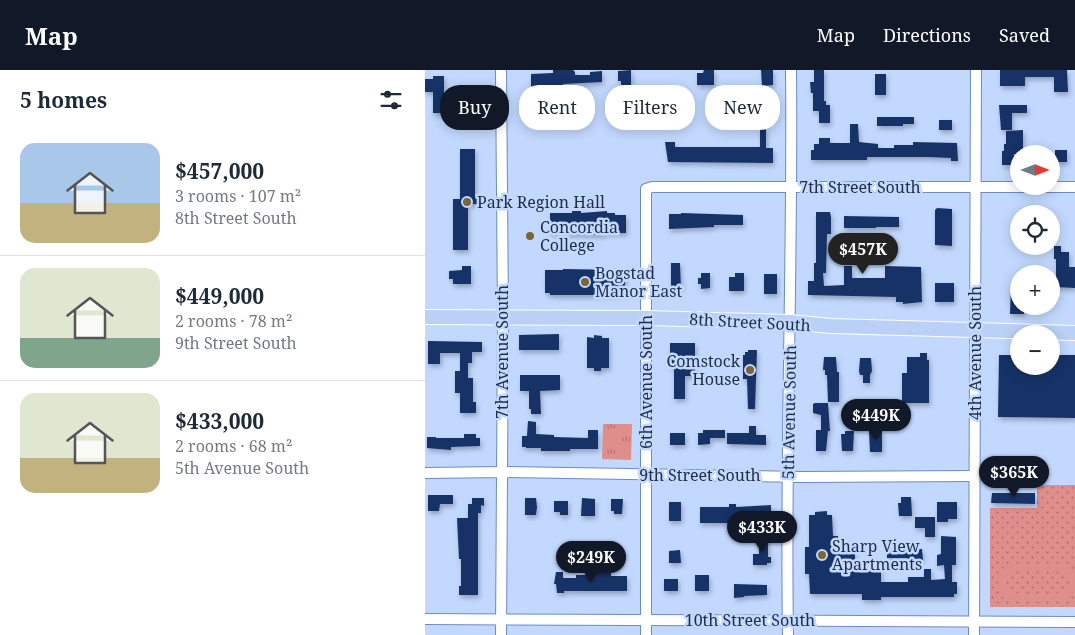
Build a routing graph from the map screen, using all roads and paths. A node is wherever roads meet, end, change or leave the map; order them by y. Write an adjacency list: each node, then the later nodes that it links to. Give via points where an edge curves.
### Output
1 (501, 70): 9 (street, 7th Avenue South)
2 (791, 70): 6 (street, 5th Avenue South)
3 (976, 70): 4 (street, 4th Avenue South)
4 (975, 186): 5 (street, 7th Street South); 6 (street, 7th Street South); 12 (street, 4th Avenue South)
5 (1075, 187)
6 (792, 188): 7 (street, 7th Street South); 11 (street, 5th Avenue South)
7 (646, 189): 10 (street, 6th Avenue South)
8 (425, 317): 9 (main road, 8th Street South)
9 (503, 317): 10 (main road, 8th Street South); 14 (street, 7th Avenue South)
10 (646, 318): 11 (main road, 8th Street South); 16 (street, 6th Avenue South)
11 (790, 322): 12 (main road, 8th Street South); 17 (street, 5th Avenue South)
12 (975, 330): 13 (main road, 8th Street South); 18 (street, 4th Avenue South)
13 (1075, 333)
14 (501, 472): 15 (street, 9th Street South); 16 (street, 9th Street South); 20 (street, 7th Avenue South)
15 (425, 473)
16 (646, 475): 17 (street, 9th Street South); 21 (street, 6th Avenue South)
17 (788, 475): 18 (street, 9th Street South); 22 (street, 5th Avenue South)
18 (975, 476): 23 (street, 4th Avenue South)
19 (425, 619): 20 (street, 10th Street South)
20 (501, 619): 21 (street, 10th Street South); 25 (street, 7th Avenue South)
21 (646, 620): 22 (street, 10th Street South); 26 (street, 6th Avenue South)
22 (787, 621): 23 (street, 10th Street South); 27 (street, 5th Avenue South)
23 (974, 622): 24 (street, 10th Street South); 28 (street, 4th Avenue South)
24 (1075, 622)
25 (501, 635)
26 (646, 635)
27 (788, 635)
28 (974, 635)

